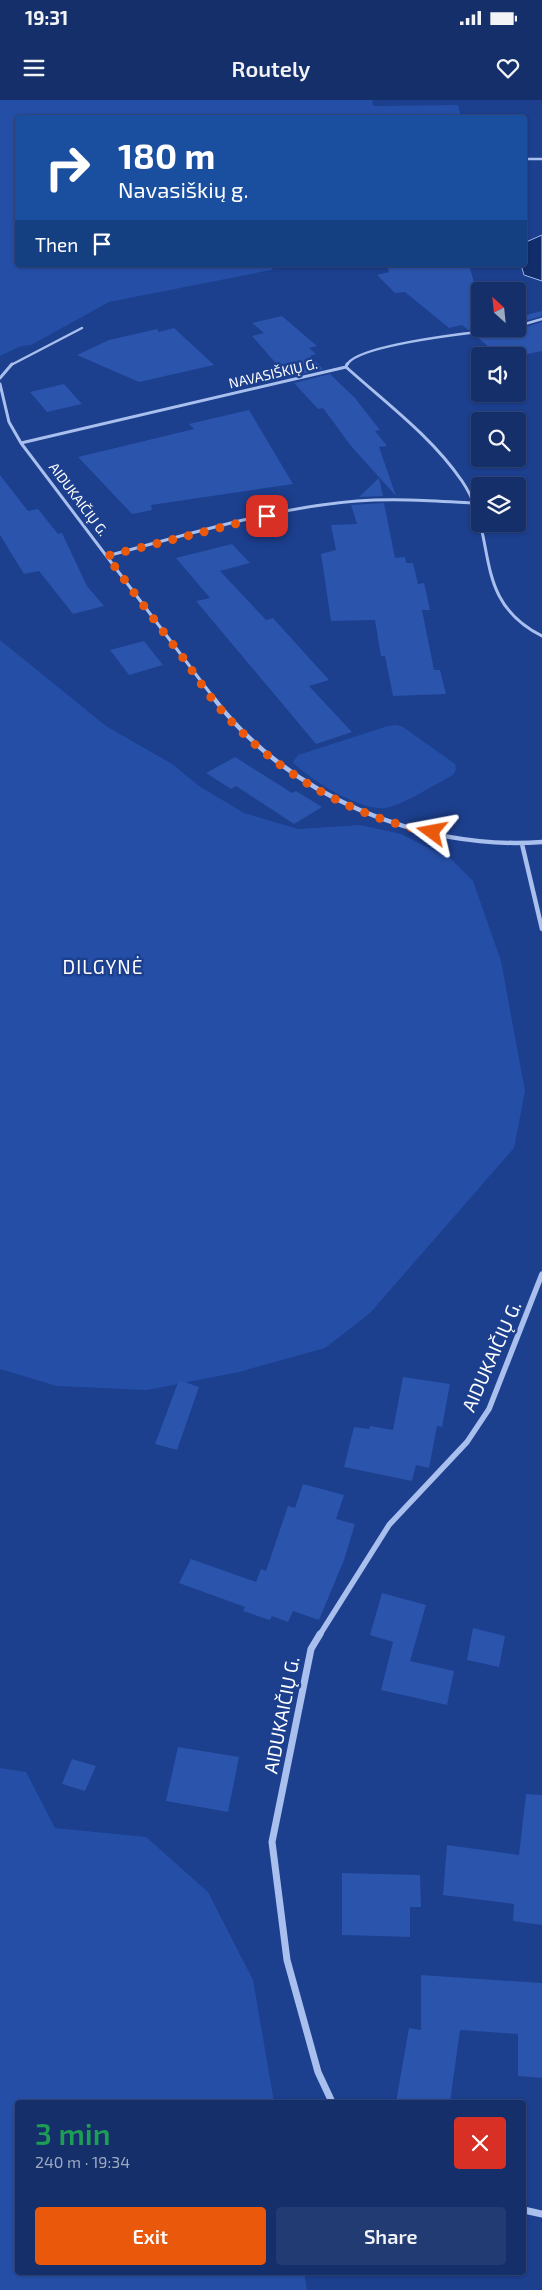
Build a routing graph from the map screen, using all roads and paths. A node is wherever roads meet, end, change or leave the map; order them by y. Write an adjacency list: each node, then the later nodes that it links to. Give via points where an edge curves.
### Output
1 (527, 159): 2 (street)
2 (542, 159)
3 (542, 319): 4 (street)
4 (526, 324)
5 (82, 328): 8 (street, via 13,363)
6 (471, 332): 7 (street, via 378,349 349,360)
7 (346, 367): 10 (street, NAVASIŠKIŲ G.); 11 (street, via 452,467)
8 (0, 378)
9 (0, 384): 10 (street, AIDUKAIČIŲ G., via 9,422)
10 (21, 444): 14 (street, AIDUKAIČIŲ G.)
11 (471, 497)
12 (471, 503): 14 (street, via 407,499 341,503 283,512)
13 (482, 532): 15 (street, via 495,590 504,608 518,622)
14 (107, 556): 17 (street, AIDUKAIČIŲ G., via 222,711 262,750 300,778 351,807 414,829)
15 (542, 636)
16 (542, 842): 17 (street, AIDUKAIČIŲ G.)
17 (522, 844): 18 (street)
18 (542, 929)
19 (542, 1274): 20 (street, AIDUKAIČIŲ G., via 489,1408 467,1442 389,1525 310,1649 272,1842 287,1960 318,2072)
20 (331, 2100)
21 (526, 2210): 22 (street)
22 (542, 2214)

